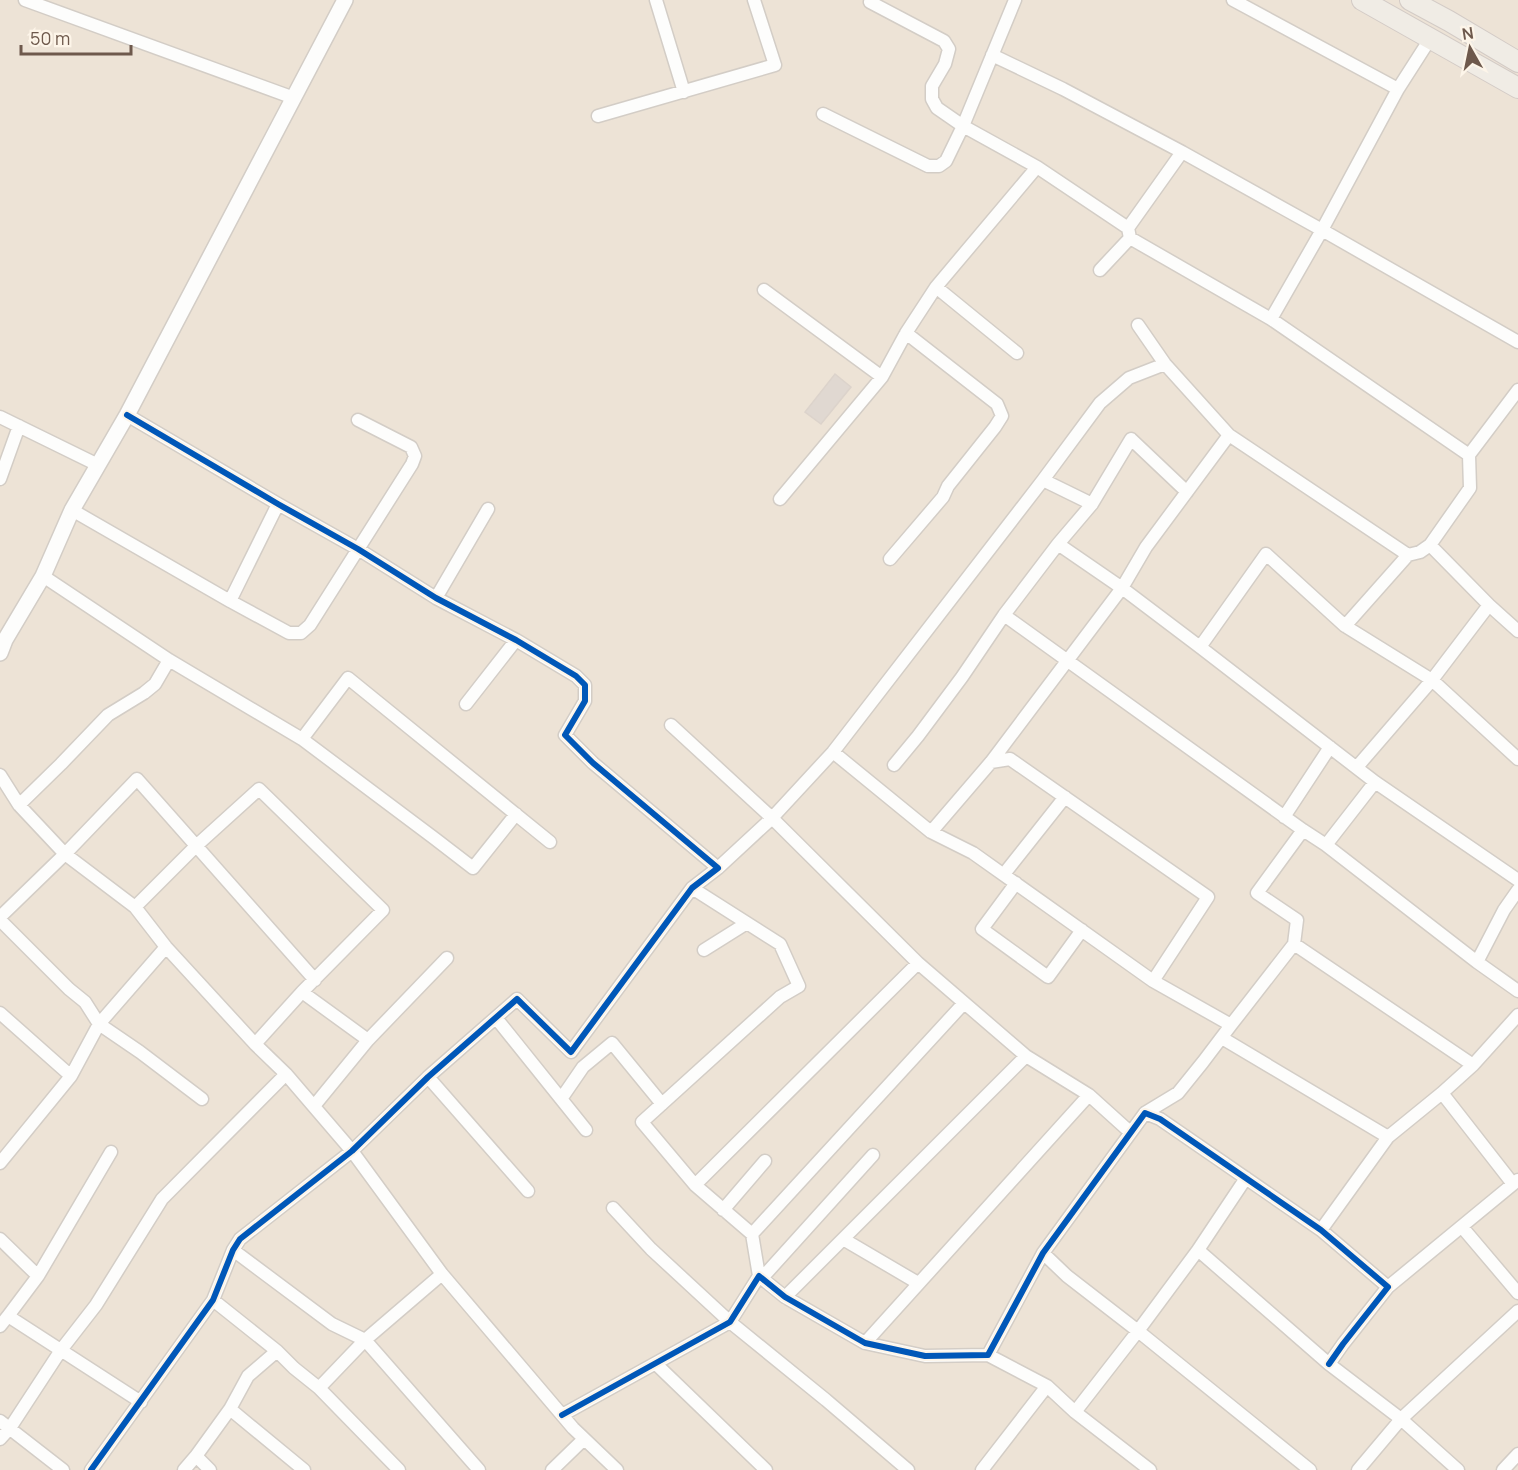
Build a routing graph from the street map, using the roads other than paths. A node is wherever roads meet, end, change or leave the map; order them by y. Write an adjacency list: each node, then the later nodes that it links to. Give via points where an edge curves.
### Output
1 (25, 0): 16 (street)
2 (345, 0): 16 (street)
3 (656, 0): 15 (street)
4 (754, 0): 15 (street, via 776,65)
5 (1015, 0): 11 (street)
6 (1233, 0): 14 (street)
7 (1362, 0): 10 (main road)
8 (1410, 0): 12 (main road)
9 (870, 2): 19 (street, via 944,41 949,49 932,86 932,99 937,108)
10 (1430, 39): 13 (main road); 14 (street)
11 (992, 55): 19 (street); 20 (street)
12 (1518, 62)
13 (1518, 88)
14 (1398, 89): 22 (street)
15 (684, 92): 18 (street)
16 (294, 98): 35 (street)
17 (823, 114): 19 (street, via 928,166 946,161)
18 (598, 116)
19 (963, 126): 21 (street)
20 (1182, 152): 22 (street); 23 (street)
21 (1037, 167): 23 (street); 25 (street)
22 (1322, 230): 27 (street); 30 (street)
23 (1129, 233): 24 (street); 27 (street)
24 (1100, 270)
25 (936, 287): 29 (street); 31 (street)
26 (764, 290): 33 (street)
27 (1271, 320): 40 (street)
28 (1138, 325): 32 (street)
29 (906, 333): 33 (street); 54 (street, via 997,404 1002,416 943,497)
30 (1518, 342)
31 (1017, 353)
32 (1165, 364): 39 (street); 43 (street, via 1129,378 1100,403)
33 (882, 377): 45 (street)
34 (1518, 390): 40 (street)
35 (127, 415): 41 (street); 46 (street)
36 (0, 417): 38 (street)
37 (358, 420): 52 (street, via 411,447 415,456)
38 (19, 426): 41 (street); 42 (street)
39 (1229, 435): 44 (street); 53 (street)
40 (1469, 455): 51 (street, via 1470,488)
41 (98, 465): 49 (street)
42 (0, 479)
43 (1042, 480): 47 (street); 73 (street)
44 (1187, 492): 47 (street, via 1131,439); 56 (street, via 1146,547)
45 (780, 499)
46 (278, 504): 52 (street); 58 (street)
47 (1092, 504): 50 (street)
48 (488, 509): 57 (street)
49 (72, 510): 55 (street); 58 (street)
50 (1058, 544): 56 (street); 60 (street)
51 (1430, 545): 53 (street); 59 (street)
52 (358, 549): 57 (street); 58 (street, via 301,633 289,633)
53 (1408, 555): 61 (street)
54 (890, 559)
55 (43, 576): 65 (street); 67 (street)
56 (1122, 588): 64 (street); 66 (street)
57 (436, 598): 63 (street)
58 (230, 601)
59 (1489, 605): 62 (street); 68 (street)
60 (1005, 615): 66 (street); 76 (street)
61 (1345, 626): 64 (street, via 1266,554); 68 (street)
62 (1518, 631)
63 (516, 640): 69 (street); 91 (street, via 585,685 585,700 564,735)
64 (1200, 646): 72 (street)
65 (0, 653)
66 (1067, 659): 75 (street); 83 (street)
67 (169, 660): 71 (street); 81 (street, via 155,684 108,715)
68 (1432, 680): 74 (street); 77 (street)
69 (466, 704)
70 (671, 725): 84 (street)
71 (302, 739): 82 (street, via 473,868); 82 (street, via 348,678)
72 (1330, 747): 77 (street); 83 (street)
73 (833, 752): 84 (street); 86 (street)
74 (1518, 759)
75 (991, 762): 80 (street, via 1010,759); 86 (street)
76 (894, 765)
77 (1357, 767): 79 (street)
78 (0, 775): 81 (street)
79 (1375, 782): 88 (street); 93 (street)
80 (1065, 797): 92 (street); 108 (street, via 1208,897)
81 (19, 804): 90 (street)
82 (516, 814): 87 (street)
83 (1284, 817): 85 (street)
84 (772, 818): 91 (street); 106 (street)
85 (1303, 831): 88 (street); 101 (street, via 1257,893 1297,920)
86 (931, 832): 92 (street)
87 (550, 842)
88 (1326, 845): 105 (street)
89 (196, 846): 90 (street, via 137,779); 97 (street); 107 (street); 107 (street, via 259,789 383,910)
90 (65, 854): 97 (street); 98 (street)
91 (718, 868): 95 (street)
92 (1004, 874): 94 (street)
93 (1518, 880)
94 (1016, 883): 100 (street); 100 (street, via 982,929 1048,978)
95 (692, 888): 99 (street); 114 (street, via 571,1052 517,999)
96 (1518, 890): 105 (street)
97 (135, 907): 102 (street)
98 (0, 919): 115 (street, via 85,1002)
99 (747, 923): 103 (street); 129 (street, via 780,944 799,986 780,997)
100 (1082, 930): 108 (street)
101 (1293, 944): 116 (street); 121 (street)
102 (166, 947): 115 (street); 119 (street)
103 (704, 951)
104 (447, 958): 118 (street)
105 (1477, 962): 109 (street)
106 (918, 963): 111 (street); 142 (street)
107 (315, 980): 110 (street)
108 (1153, 981): 116 (street)
109 (1518, 991)
110 (302, 992): 118 (street); 119 (street)
111 (964, 1003): 120 (street); 148 (street)
112 (0, 1013): 123 (street)
113 (1518, 1015): 121 (street)
114 (496, 1018): 124 (street); 128 (street)
115 (99, 1024): 123 (street); 127 (street)
116 (1230, 1025): 117 (street)
117 (1222, 1038): 131 (street, via 1178,1092); 134 (street)
118 (368, 1040): 130 (street)
119 (255, 1044): 122 (street)
120 (1026, 1056): 126 (street); 150 (street)
121 (1473, 1065): 125 (street)
122 (286, 1074): 130 (street); 168 (street, via 162,1199 96,1305)
123 (71, 1076): 139 (street)
124 (428, 1077): 135 (street); 143 (street)
125 (1442, 1094): 134 (street); 141 (street)
126 (1089, 1095): 133 (street); 157 (street)
127 (202, 1099)
128 (561, 1099): 129 (street, via 583,1067 612,1043); 132 (street)
129 (662, 1104): 142 (street, via 642,1122)
130 (314, 1106): 135 (street)
131 (1145, 1113): 133 (street); 140 (street, via 1160,1119)
132 (586, 1130)
133 (1130, 1132): 153 (street)
134 (1388, 1137): 147 (street)
135 (352, 1151): 151 (street, via 240,1239); 154 (street)
136 (111, 1152): 155 (street)
137 (873, 1155): 156 (street)
138 (765, 1161): 145 (street)
139 (0, 1163)
140 (1246, 1178): 147 (street); 152 (street)
141 (1516, 1182): 146 (street)
142 (695, 1185): 145 (street)
143 (528, 1191)
144 (613, 1208): 164 (street)
145 (723, 1210): 148 (street)
146 (1462, 1227): 158 (street); 159 (street)
147 (1321, 1230): 158 (street)
148 (752, 1234): 156 (street)
149 (0, 1239): 155 (street)
150 (843, 1239): 157 (street); 160 (street)
151 (232, 1250): 161 (street); 166 (street, via 332,1324)
152 (1198, 1250): 165 (street); 172 (street)
153 (1044, 1253): 165 (street, via 1067,1276); 170 (street)
154 (442, 1274): 166 (street); 178 (street)
155 (38, 1276): 163 (street)
156 (761, 1277): 160 (street); 164 (street)
157 (918, 1283): 167 (street)
158 (1388, 1287): 172 (street)
159 (1518, 1293)
160 (785, 1297): 167 (street)
161 (213, 1300): 169 (street); 175 (street)
162 (1518, 1311): 179 (street)
163 (4, 1321): 168 (street)
164 (730, 1322): 171 (street); 195 (street)
165 (1138, 1331): 177 (street); 198 (street)
166 (365, 1340): 174 (street); 191 (street)
167 (865, 1342): 170 (street, via 926,1356)
168 (61, 1350): 175 (street); 180 (street)
169 (277, 1351): 174 (street); 176 (street, via 248,1376)
170 (988, 1355): 173 (street)
171 (656, 1364): 178 (street); 194 (street)
172 (1329, 1365): 179 (street)
173 (1047, 1386): 177 (street); 196 (street)
174 (319, 1388): 185 (street)
175 (141, 1402): 187 (street)
176 (230, 1409): 184 (street); 190 (street)
177 (1076, 1412): 197 (street)
178 (562, 1415): 182 (street)
179 (1401, 1419): 199 (street); 200 (street)
180 (5, 1424): 181 (street); 186 (street)
181 (0, 1439)
182 (584, 1439): 192 (street); 193 (street)
183 (1518, 1454): 201 (street)
184 (196, 1456): 188 (street); 189 (street)
185 (394, 1468)
186 (63, 1470)
187 (91, 1470)
188 (184, 1470)
189 (210, 1470)
190 (304, 1470)
191 (479, 1470)
192 (552, 1470)
193 (617, 1470)
194 (766, 1470)
195 (908, 1470)
196 (982, 1470)
197 (1150, 1470)
198 (1310, 1470)
199 (1359, 1470)
200 (1458, 1470)
201 (1503, 1470)

